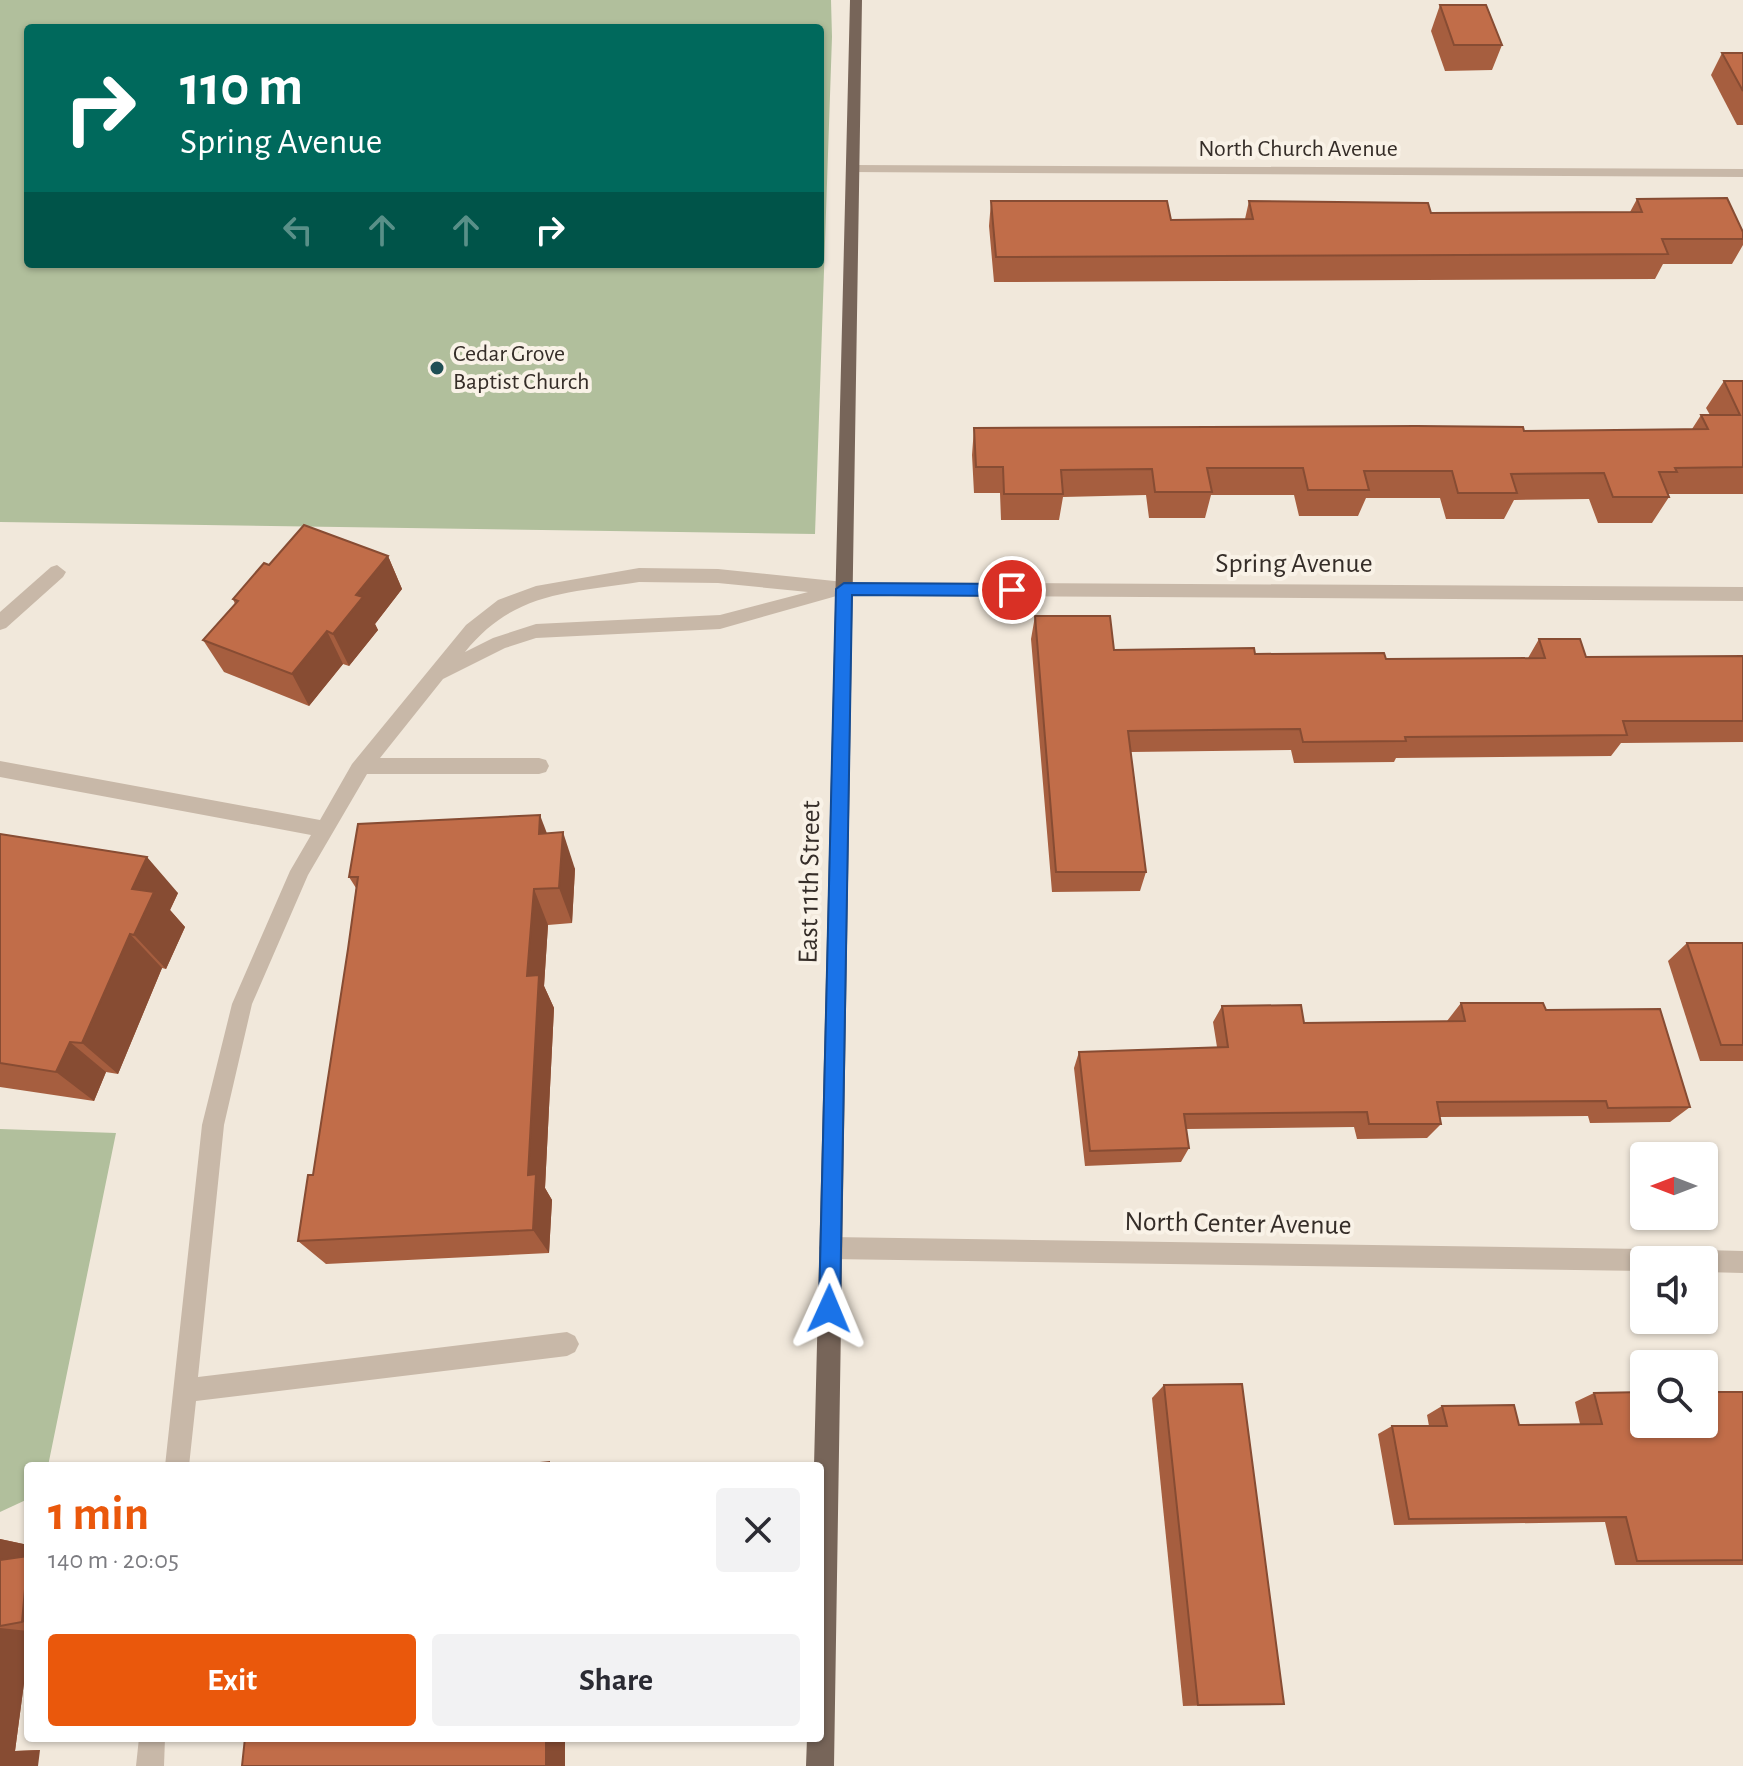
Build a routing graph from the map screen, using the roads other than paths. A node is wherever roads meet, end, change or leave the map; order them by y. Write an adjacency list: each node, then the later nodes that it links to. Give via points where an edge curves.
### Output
1 (856, 0): 2 (main road, East 11th Street)
2 (854, 169): 3 (street, North Church Avenue); 5 (main road, East 11th Street)
3 (1743, 173)
4 (57, 572): 7 (street)
5 (844, 589): 6 (street, Spring Avenue); 8 (street, via 720,622 536,631); 8 (street, via 718,576 639,575 571,585 504,605 472,630); 13 (main road, East 11th Street)
6 (1743, 594)
7 (0, 623)
8 (437, 674): 9 (street)
9 (363, 766): 10 (street); 12 (street)
10 (539, 766)
11 (0, 769): 12 (street)
12 (324, 829): 18 (street, via 242,1004 213,1125)
13 (830, 1248): 14 (street, North Center Avenue); 20 (main road, East 11th Street)
14 (1630, 1260)
15 (1718, 1261): 16 (street)
16 (1743, 1262)
17 (567, 1344): 18 (street)
18 (183, 1391): 19 (street)
19 (177, 1462)
20 (824, 1559)
21 (152, 1742): 23 (street)
22 (820, 1742): 24 (main road, East 11th Street)
23 (150, 1766)
24 (820, 1766)

